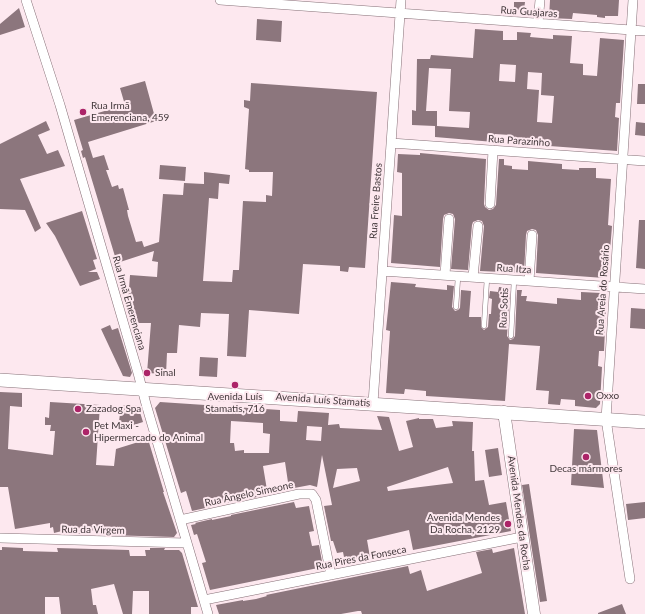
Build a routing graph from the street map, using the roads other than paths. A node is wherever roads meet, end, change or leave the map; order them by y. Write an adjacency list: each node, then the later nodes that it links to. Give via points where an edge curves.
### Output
1 (26, 0): 31 (street, Rua Irmã Emerenciana, via 60,105)
2 (220, 0): 6 (street, Rua Guajaras)
3 (401, 0): 6 (street, Rua Freire Bastos)
4 (540, 0): 7 (street)
5 (633, 0): 8 (street, Rua Areia do Rosário)
6 (400, 14): 7 (street, Rua Guajaras); 10 (street, Rua Freire Bastos)
7 (538, 23): 8 (street, Rua Guajaras)
8 (632, 30): 9 (street, Rua Guajaras); 12 (street, Rua Areia do Rosário)
9 (645, 31)
10 (391, 143): 11 (street, Rua Parazinho); 18 (street, Rua Freire Bastos)
11 (493, 150): 12 (street, Rua Parazinho); 14 (street)
12 (623, 160): 13 (street, Rua Parazinho); 25 (street, Rua Areia do Rosário)
13 (645, 161)
14 (490, 204)
15 (449, 219): 19 (street)
16 (478, 226): 21 (street)
17 (532, 235): 24 (street)
18 (382, 271): 19 (street, Rua Itza); 32 (street, Rua Freire Bastos)
19 (445, 276): 20 (street, Rua Itza)
20 (458, 276): 21 (street, Rua Itza); 27 (lane)
21 (473, 277): 22 (street, Rua Itza)
22 (487, 278): 23 (street, Rua Itza); 28 (lane)
23 (514, 280): 24 (street, Rua Itza); 29 (lane, Rua Sotis)
24 (529, 281): 25 (street, Rua Itza)
25 (615, 286): 26 (street, Rua Itza); 34 (street, Rua Areia do Rosário)
26 (645, 289)
27 (456, 307)
28 (484, 326)
29 (511, 336)
30 (0, 380): 31 (main road, Avenida Luís Stamatis)
31 (143, 389): 32 (main road, Avenida Luís Stamatis); 36 (street, Rua Irmã Emerenciana)
32 (373, 404): 33 (main road, Avenida Luís Stamatis)
33 (504, 412): 34 (main road, Avenida Luís Stamatis); 37 (street, Avenida Mendes da Rocha)
34 (606, 419): 35 (main road, Avenida Luís Stamatis); 41 (street, Rua Areia do Rosário)
35 (645, 422)
36 (180, 520): 39 (street, Rua Irmã Emerenciana); 40 (street, Rua Ângelo Simeone, via 299,494 312,494 316,500)
37 (522, 536): 40 (street, Rua Pires da Fonseca); 44 (street, Avenida Mendes da Rocha)
38 (0, 538): 39 (street, Rua da Virgem)
39 (186, 543): 42 (street, Rua Irmã Emerenciana)
40 (331, 575): 42 (street, Rua Pires da Fonseca)
41 (630, 579)
42 (204, 600): 43 (street, Rua Irmã Emerenciana)
43 (208, 614)
44 (534, 614)

